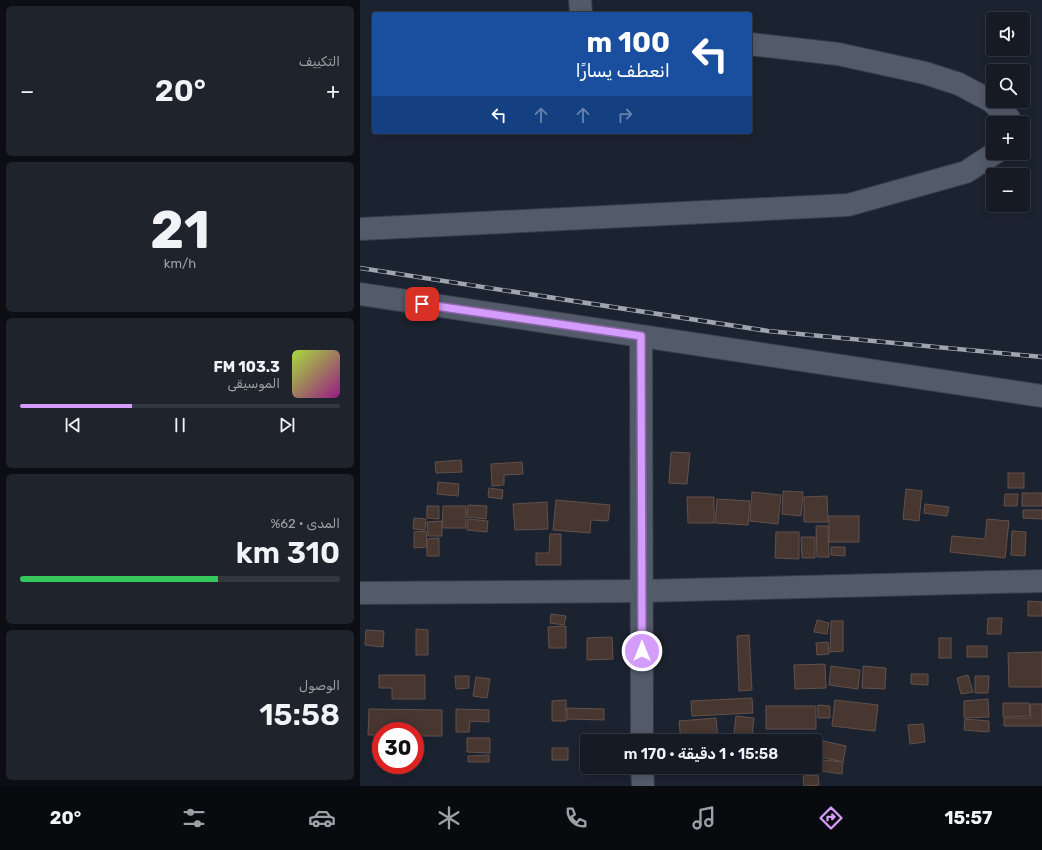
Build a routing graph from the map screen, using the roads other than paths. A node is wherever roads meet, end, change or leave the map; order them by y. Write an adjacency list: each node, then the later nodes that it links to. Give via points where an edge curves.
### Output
1 (580, 0): 2 (street)
2 (581, 12)
3 (752, 44): 4 (street, via 838,54 926,73 959,84 991,101)
4 (1007, 116)
5 (986, 159): 6 (street, via 966,172 848,205)
6 (360, 229)
7 (360, 294): 8 (street)
8 (641, 336): 9 (street); 11 (street)
9 (1042, 396)
10 (1042, 581): 11 (street)
11 (642, 591): 12 (street); 13 (street)
12 (360, 593)
13 (642, 734)
14 (642, 774): 15 (street)
15 (642, 786)

